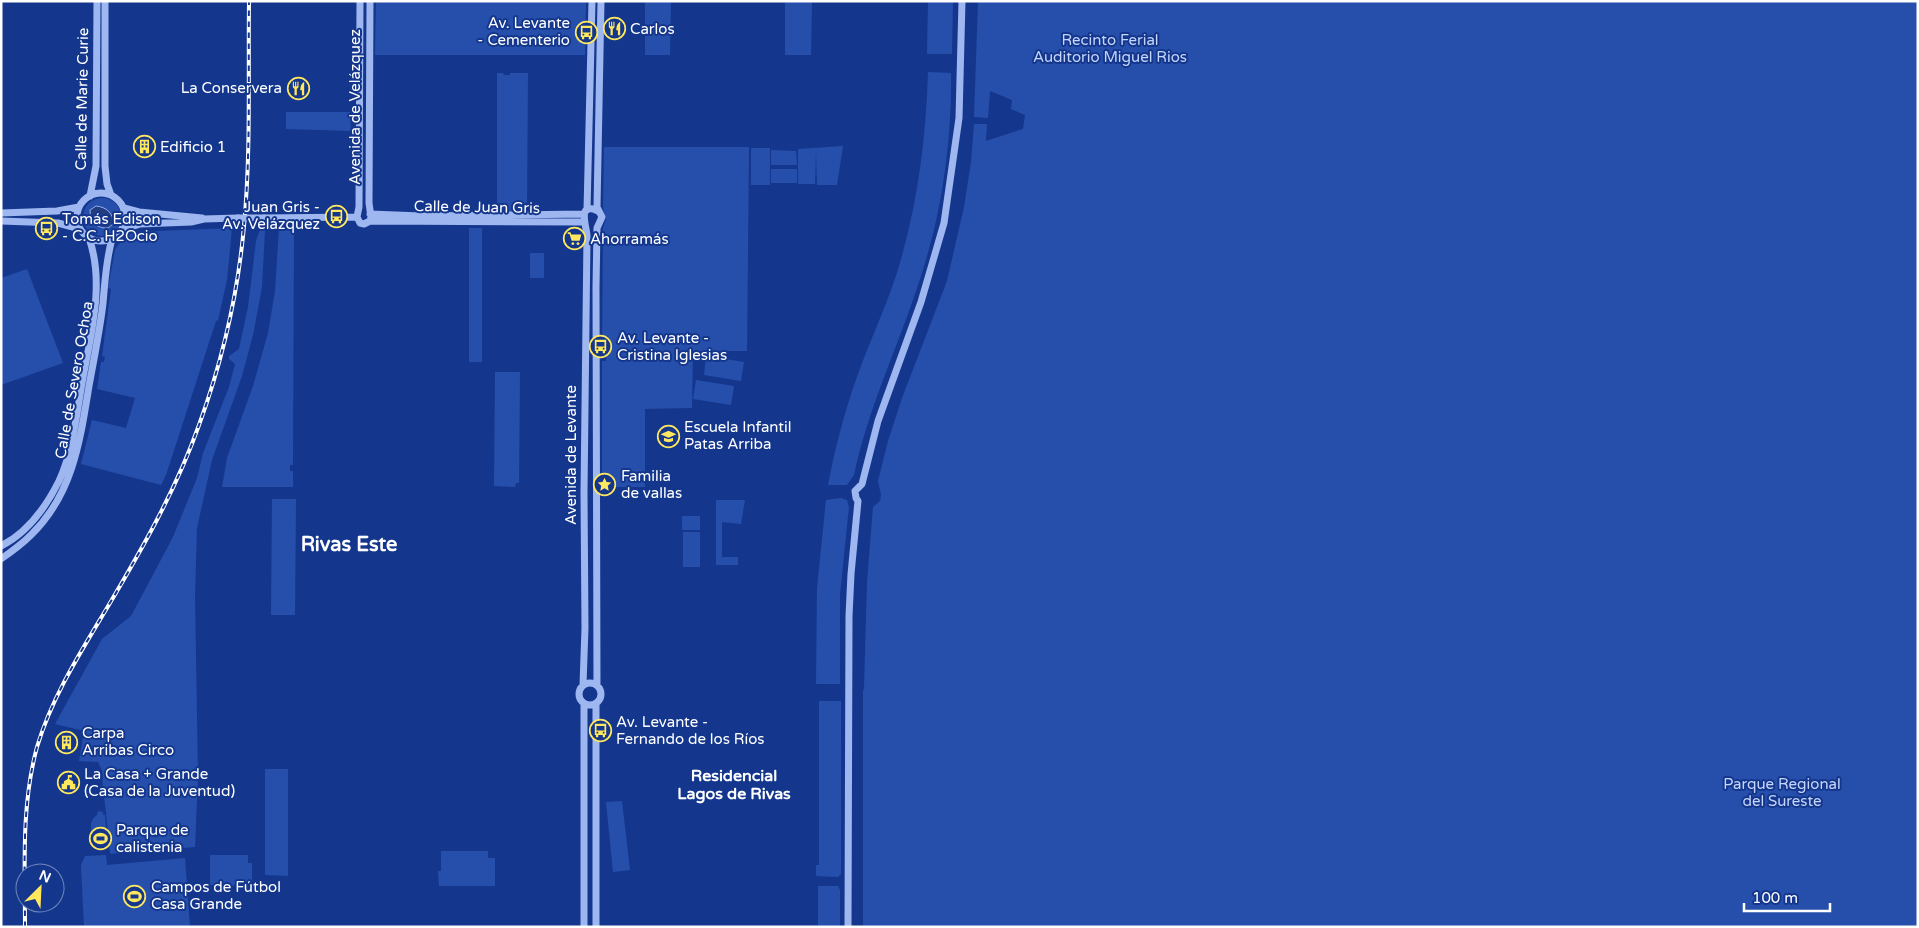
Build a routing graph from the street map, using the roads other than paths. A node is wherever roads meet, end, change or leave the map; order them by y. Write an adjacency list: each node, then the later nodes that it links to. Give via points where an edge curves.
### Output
1 (97, 1): 8 (street, Calle de Marie Curie, via 96,166)
2 (105, 1): 9 (street, Calle de Marie Curie, via 106,166)
3 (360, 1): 14 (street, Avenida de Velázquez)
4 (370, 1): 15 (street, Avenida de Velázquez)
5 (592, 1): 16 (street, Avenida de Levante)
6 (602, 1): 12 (street)
7 (962, 1): 32 (street, via 959,118 944,223 921,302 878,421 862,484 855,491 858,509 849,616)
8 (90, 196): 9 (street); 10 (street)
9 (111, 196): 11 (street)
10 (79, 207): 13 (street, via 57,212); 20 (street)
11 (124, 208): 17 (street); 21 (street)
12 (598, 211): 16 (street, via 595,209); 19 (street, Avenida de Levante, via 602,217)
13 (1, 213)
14 (358, 215): 15 (street, via 366,210); 15 (street, via 362,224 366,224); 17 (street, bridge)
15 (370, 216): 16 (street, Calle de Juan Gris)
16 (585, 218): 19 (street, via 592,228); 26 (street, Avenida de Levante)
17 (204, 219): 21 (street, via 140,224)
18 (1, 221): 20 (street, via 58,223)
19 (598, 226): 27 (street, Avenida de Levante)
20 (80, 229): 22 (street)
21 (122, 230): 23 (street)
22 (89, 238): 23 (street, via 97,241); 24 (street, Calle de Severo Ochoa, via 96,262 95,303 66,461 59,481 33,522)
23 (112, 239): 25 (street, Calle de Severo Ochoa, via 74,464 55,505 43,521)
24 (1, 546)
25 (1, 559)
26 (583, 685): 27 (street); 29 (street, via 579,694)
27 (597, 685): 28 (street, via 601,693)
28 (596, 703): 29 (street); 31 (street)
29 (584, 704): 30 (street)
30 (584, 927)
31 (596, 927)
32 (848, 927)

